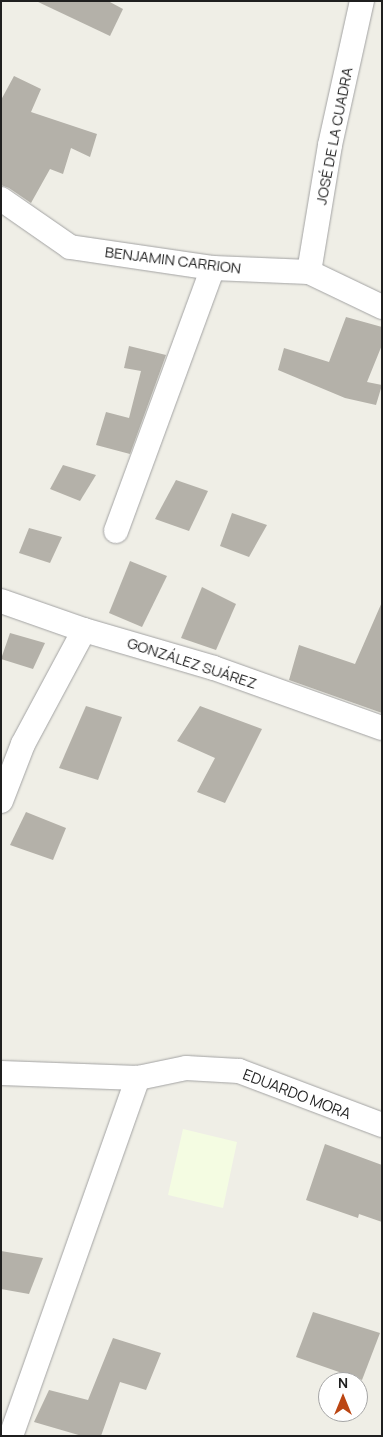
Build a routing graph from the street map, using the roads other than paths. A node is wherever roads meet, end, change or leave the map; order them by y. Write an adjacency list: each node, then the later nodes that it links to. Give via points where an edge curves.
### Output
1 (362, 1): 4 (street, JOSÉ DE LA CUADRA, via 330,145)
2 (1, 200): 3 (street, BENJAMIN CARRION, via 70,247)
3 (213, 268): 4 (street, BENJAMIN CARRION); 6 (street)
4 (309, 272): 5 (street, BENJAMIN CARRION)
5 (382, 307)
6 (116, 532)
7 (1, 601): 8 (street, GONZÁLEZ SUÁREZ)
8 (84, 630): 9 (street, GONZÁLEZ SUÁREZ, via 214,668); 10 (street, via 23,744)
9 (382, 728)
10 (1, 801)
11 (1, 1073): 12 (street, EDUARDO MORA)
12 (138, 1078): 13 (street, EDUARDO MORA, via 186,1068 239,1071); 14 (street)
13 (382, 1126)
14 (10, 1436)

